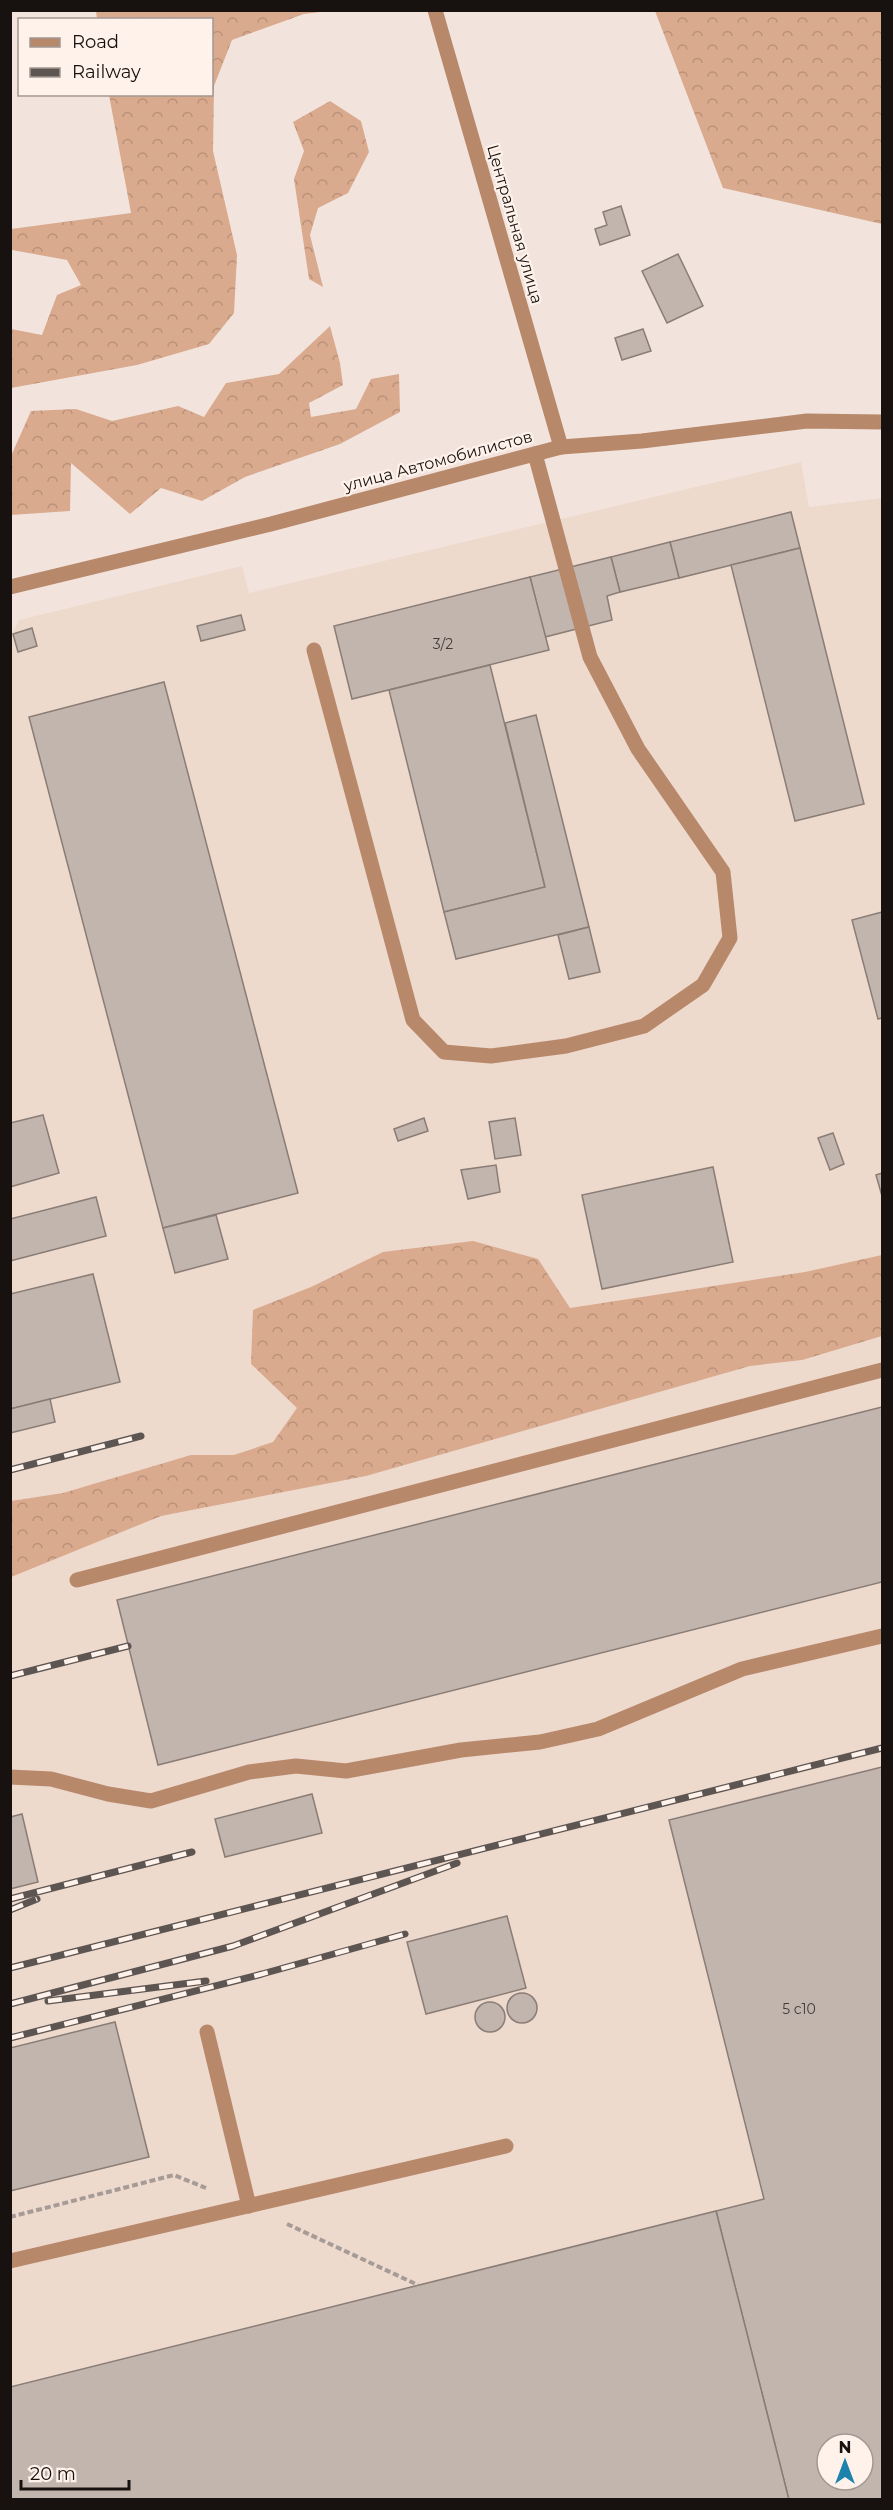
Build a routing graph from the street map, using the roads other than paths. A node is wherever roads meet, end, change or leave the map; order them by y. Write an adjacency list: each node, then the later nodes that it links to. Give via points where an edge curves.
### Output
1 (435, 10): 3 (street, Центральная улица)
2 (882, 422): 3 (street, улица Автомобилистов, via 807,422)
3 (561, 447): 4 (street, улица Автомобилистов)
4 (535, 454): 5 (street, улица Автомобилистов); 6 (street, via 590,657 638,749 723,872 730,938 703,985 644,1026 545,1049 490,1056 444,1052 413,1020)
5 (10, 588)
6 (314, 651)
7 (882, 1370): 8 (street)
8 (77, 1580)
9 (882, 1636): 10 (street, via 742,1669 598,1729 540,1742 461,1750 346,1771 296,1766 249,1772 151,1801 51,1779)
10 (10, 1777)
11 (207, 2032): 13 (street)
12 (506, 2146): 13 (street)
13 (249, 2206): 14 (street)
14 (10, 2261)

